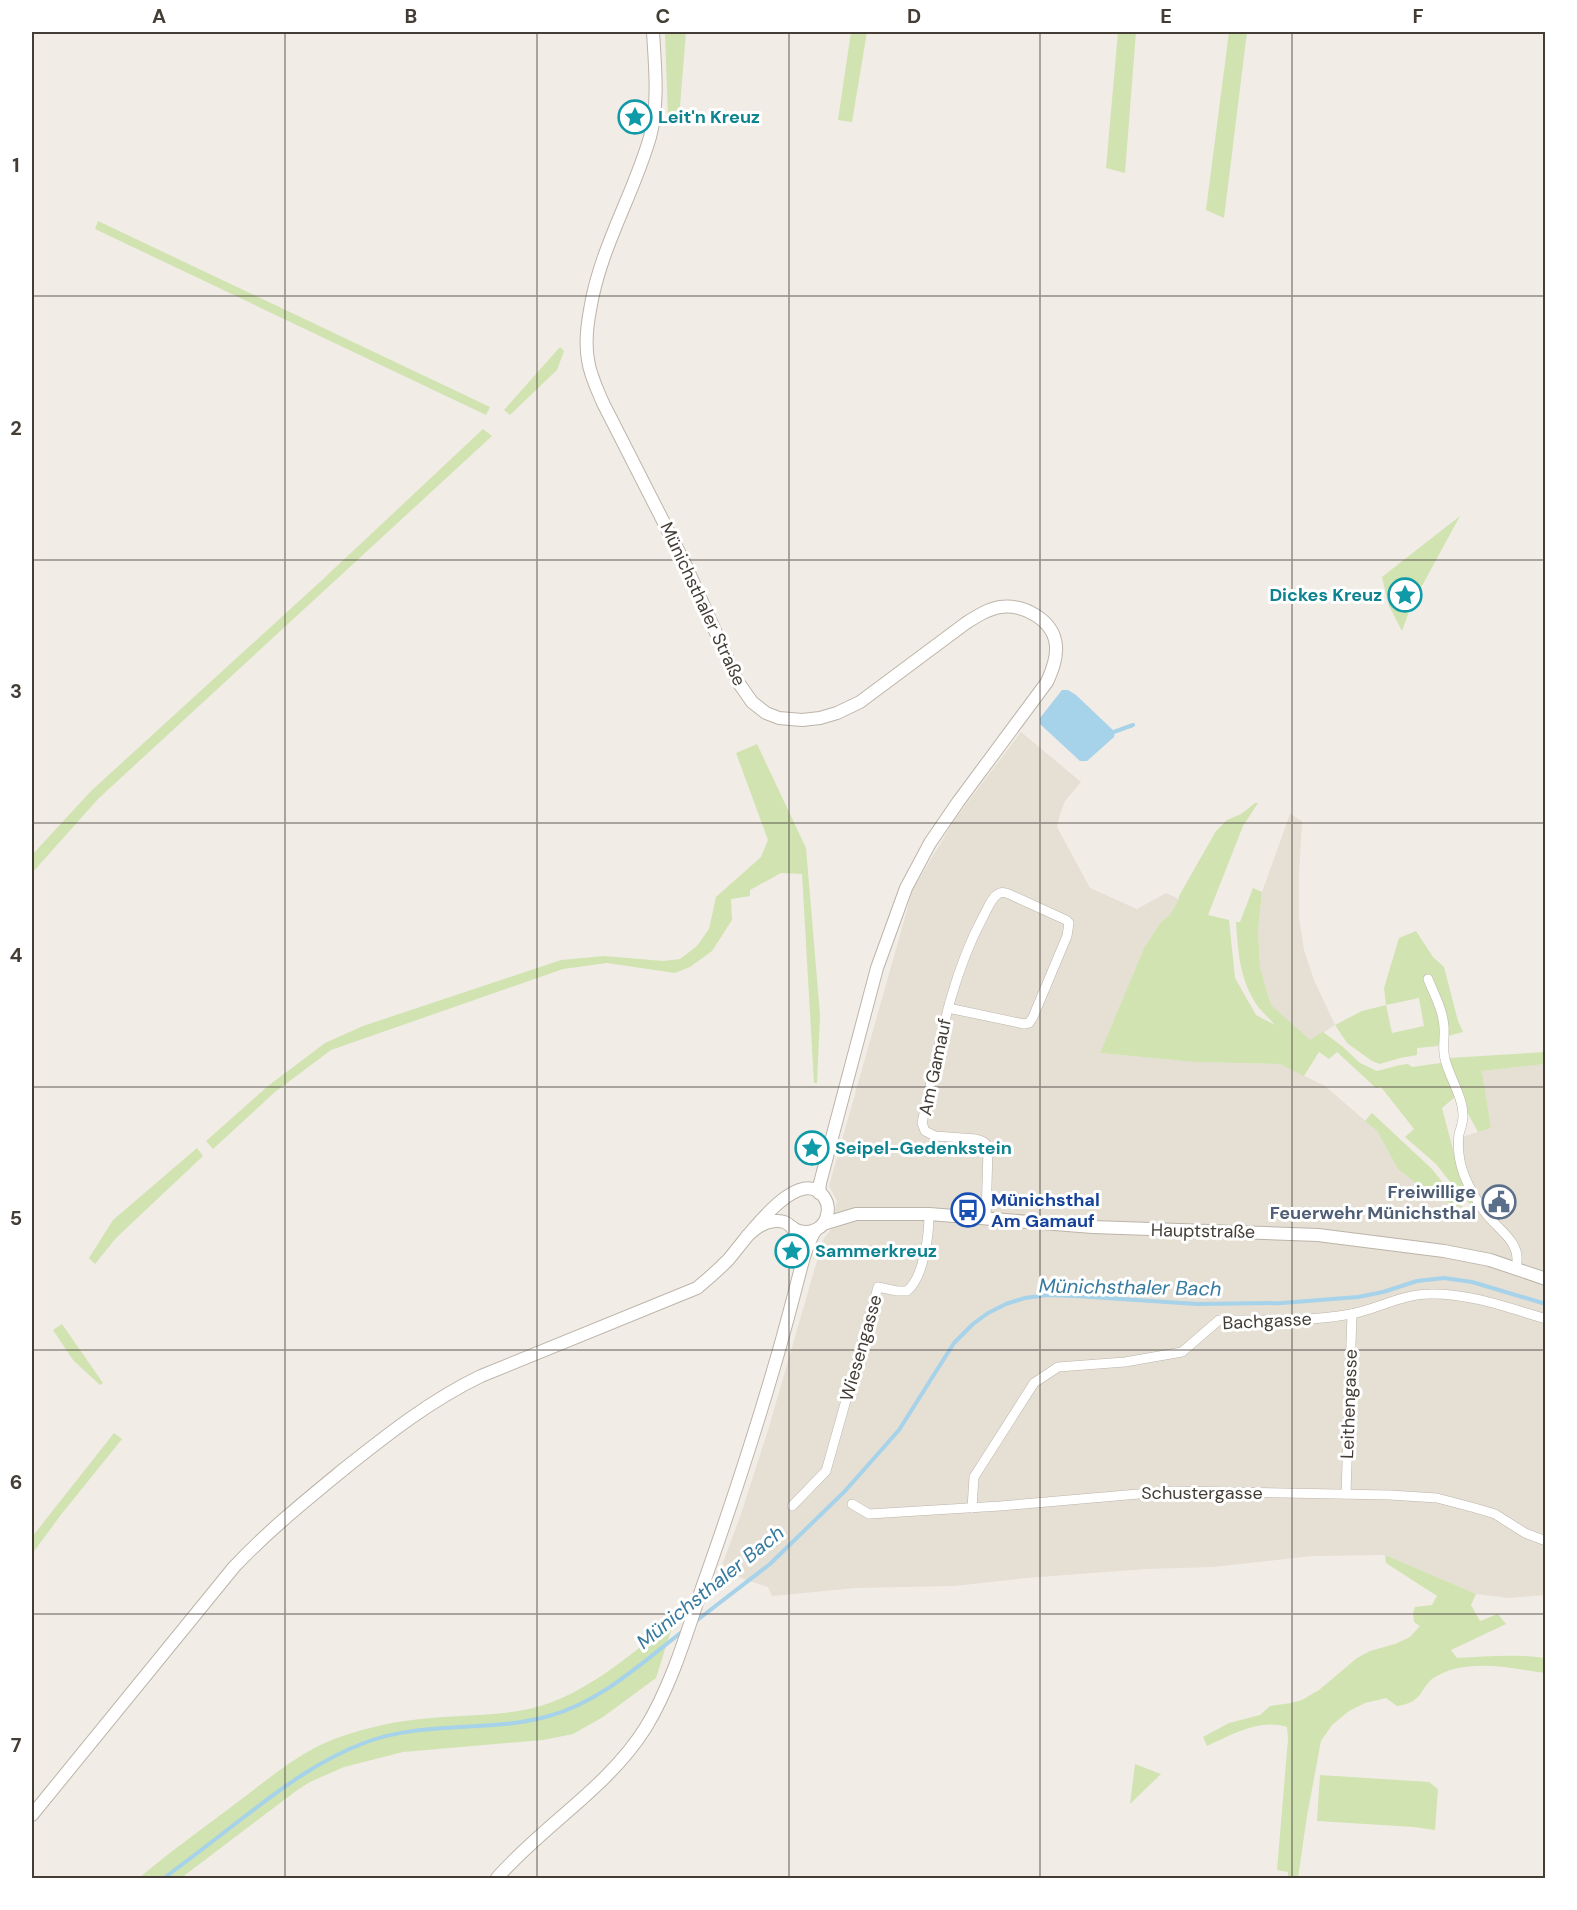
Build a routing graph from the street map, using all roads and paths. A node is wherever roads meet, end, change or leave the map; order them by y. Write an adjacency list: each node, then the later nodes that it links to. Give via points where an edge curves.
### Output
1 (653, 32): 4 (street, Münichsthaler Straße, via 656,89 652,125 594,283 587,324 588,359 603,403 686,566 738,682 752,702 766,713 779,718 820,718 860,702 983,612 999,607 1024,609 1039,617 1056,644 1047,682 958,802 906,888 877,968)
2 (1428, 979): 15 (street, via 1442,1014 1443,1054 1463,1116 1458,1141 1460,1162 1483,1210 1514,1246 1519,1258)
3 (948, 1008): 3 (street, Am Gamauf, via 1029,1023 1070,923 1004,892 997,894 972,938); 10 (street, Am Gamauf, via 922,1123 925,1131 935,1136 976,1139 987,1144)
4 (826, 1159): 5 (street, Münichsthaler Straße); 6 (street, Münichsthaler Straße)
5 (794, 1193): 6 (street, via 803,1188); 11 (street, via 785,1203); 13 (street, Münichsthaler Straße, via 762,1217)
6 (819, 1193): 7 (street)
7 (828, 1205): 8 (street, Hauptstraße); 12 (street, via 827,1218)
8 (856, 1214): 9 (street, Hauptstraße); 12 (street, Hauptstraße)
9 (929, 1214): 10 (street, Hauptstraße); 21 (street, Wiesengasse, via 917,1280 907,1291 878,1287 826,1471)
10 (986, 1218): 15 (street, Hauptstraße, via 1104,1228 1318,1235 1444,1251)
11 (790, 1225): 12 (street, via 800,1232); 13 (street, via 780,1221 764,1223); 14 (street, via 798,1243)
12 (819, 1227): 14 (street)
13 (747, 1236): 24 (street, Münichsthaler Straße, via 697,1288 453,1389 412,1416 280,1520 234,1567)
14 (801, 1266): 25 (street, via 753,1439 685,1640 657,1707 634,1744 602,1780)
15 (1516, 1268): 16 (street, Hauptstraße)
16 (1545, 1279)
17 (1352, 1314): 18 (street, Bachgasse, via 1415,1295 1446,1294); 19 (street, Leithengasse); 22 (street, Bachgasse, via 1219,1320 1182,1352 1125,1362 1058,1367 1034,1383 974,1477)
18 (1545, 1319)
19 (1346, 1494): 22 (street, Schustergasse, via 1173,1491); 23 (street, Schustergasse, via 1437,1498 1495,1514)
20 (852, 1504): 22 (street, Schustergasse, via 869,1514)
21 (792, 1506)
22 (972, 1508)
23 (1545, 1541)
24 (32, 1815)
25 (497, 1878)

